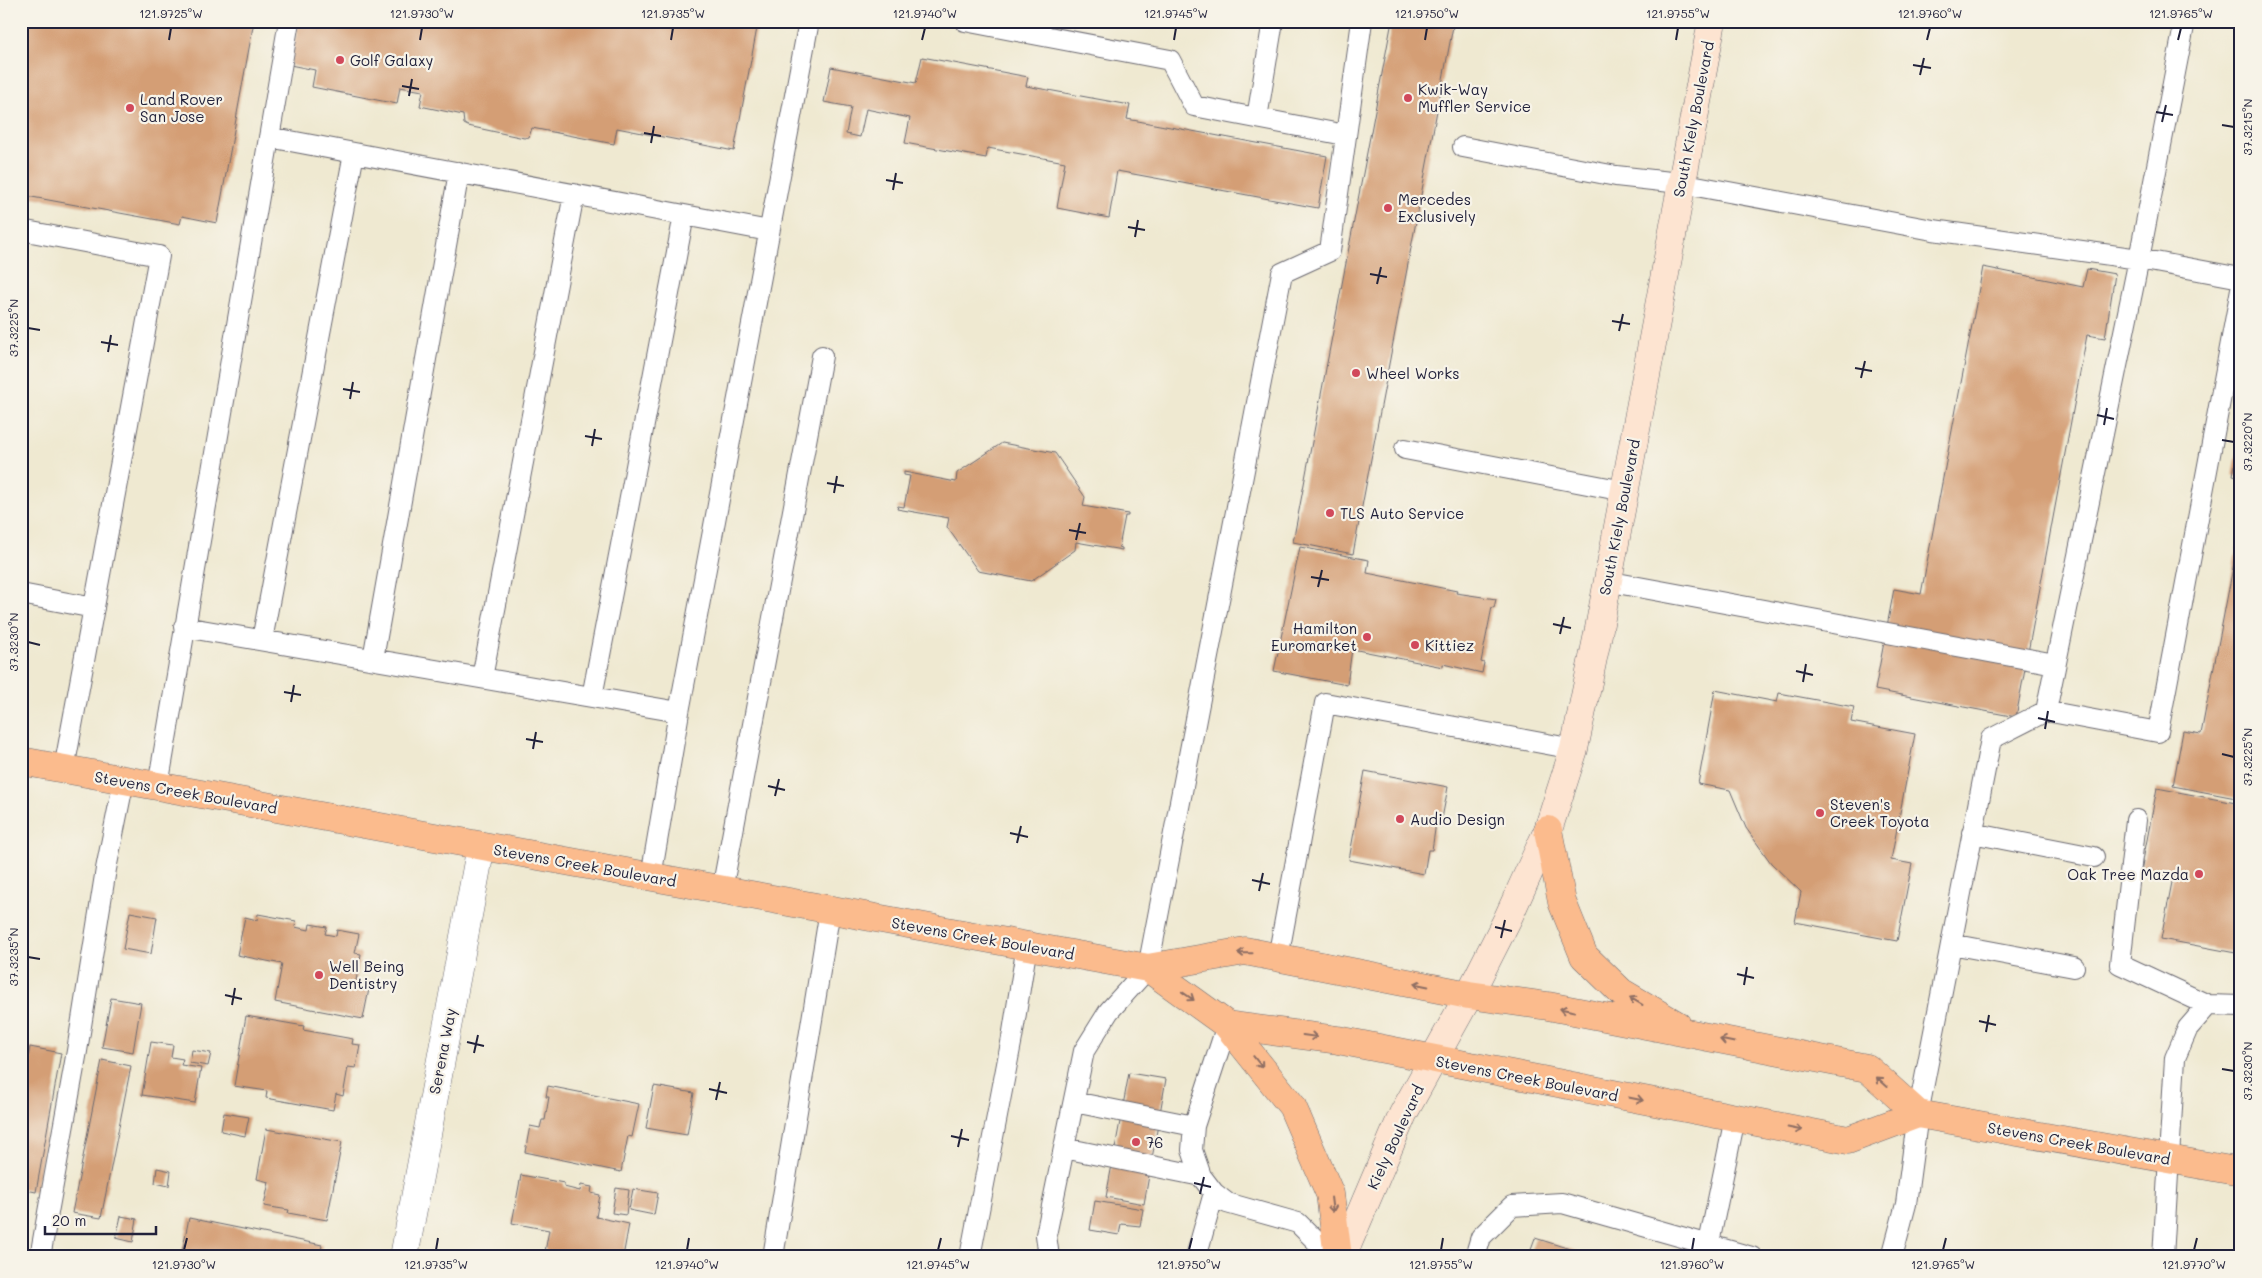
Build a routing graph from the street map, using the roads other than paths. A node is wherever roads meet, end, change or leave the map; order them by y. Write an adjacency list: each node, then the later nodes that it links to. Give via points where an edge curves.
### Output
1 (289, 21): 10 (lane)
2 (809, 21): 18 (lane)
3 (965, 21): 8 (lane, via 1170,60 1194,106)
4 (1273, 21): 8 (lane)
5 (1362, 21): 9 (lane)
6 (1712, 21): 14 (main road, South Kiely Boulevard)
7 (2186, 21): 19 (lane)
8 (1257, 118): 9 (lane)
9 (1345, 135): 53 (lane, via 1330,251 1282,273)
10 (269, 137): 12 (lane); 28 (lane)
11 (1463, 147): 14 (lane, via 1616,176)
12 (354, 152): 13 (lane); 29 (lane)
13 (459, 172): 15 (lane); 30 (lane)
14 (1680, 183): 19 (lane, via 1934,230); 24 (main road, South Kiely Boulevard)
15 (574, 194): 16 (lane); 32 (lane)
16 (684, 215): 18 (lane); 33 (lane)
17 (21, 230): 27 (lane, via 159,256)
18 (769, 232): 35 (lane)
19 (2139, 259): 20 (lane); 31 (lane)
20 (2241, 278)
21 (2241, 289): 34 (lane, via 2158,732)
22 (822, 356): 47 (lane)
23 (1405, 449): 24 (lane)
24 (1624, 491): 25 (main road, South Kiely Boulevard)
25 (1606, 581): 31 (lane); 36 (main road, South Kiely Boulevard)
26 (21, 594): 27 (lane)
27 (94, 608): 38 (lane)
28 (184, 627): 29 (lane); 40 (lane)
29 (262, 640): 30 (lane)
30 (373, 659): 32 (lane)
31 (2055, 664): 34 (lane)
32 (482, 678): 33 (lane)
33 (592, 697): 35 (lane)
34 (2046, 711): 43 (lane, via 1991,739)
35 (680, 712): 46 (lane)
36 (1574, 749): 42 (main road, South Kiely Boulevard); 51 (lane, via 1325,702)
37 (21, 761): 38 (main road, Stevens Creek Boulevard)
38 (64, 769): 39 (main road, Stevens Creek Boulevard)
39 (124, 780): 40 (main road, Stevens Creek Boulevard); 70 (lane)
40 (158, 786): 44 (main road, Stevens Creek Boulevard)
41 (2136, 820): 55 (lane, via 2120,964)
42 (1548, 830): 54 (main road, South Kiely Boulevard); 58 (main road, one-way to 42, via 1621,992 1584,956 1562,902)
43 (1972, 833): 45 (lane); 49 (lane)
44 (481, 846): 46 (main road, Stevens Creek Boulevard); 71 (street, Serena Way)
45 (2094, 857)
46 (651, 877): 47 (main road, Stevens Creek Boulevard)
47 (722, 890): 48 (main road, Stevens Creek Boulevard)
48 (830, 910): 50 (main road, Stevens Creek Boulevard); 72 (lane)
49 (1951, 944): 52 (lane); 61 (lane)
50 (1027, 945): 53 (main road, Stevens Creek Boulevard); 73 (lane)
51 (1278, 958): 53 (main road, Stevens Creek Boulevard, one-way to 53, via 1245,951); 54 (main road, Stevens Creek Boulevard, one-way to 51)
52 (2074, 967)
53 (1148, 968): 57 (main road, Stevens Creek Boulevard, one-way to 57); 60 (lane, via 1109,1011 1084,1051)
54 (1469, 995): 58 (main road, Stevens Creek Boulevard, one-way to 54, via 1548,1006); 59 (main road, Kiely Boulevard)
55 (2208, 1005): 56 (lane); 65 (lane, via 2188,1028 2176,1058)
56 (2241, 1006)
57 (1227, 1024): 59 (main road, Stevens Creek Boulevard, one-way to 59, via 1338,1040); 63 (lane); 77 (main road, one-way to 77, via 1292,1106 1330,1194)
58 (1693, 1034): 61 (main road, Stevens Creek Boulevard, one-way to 58, via 1867,1068)
59 (1433, 1060): 62 (main road, Stevens Creek Boulevard, one-way to 62); 77 (main road, Kiely Boulevard, via 1401,1119)
60 (1074, 1102): 63 (lane); 64 (lane)
61 (1918, 1114): 62 (main road, Stevens Creek Boulevard, one-way to 61, via 1848,1140); 65 (main road, Stevens Creek Boulevard); 80 (lane, via 1906,1204)
62 (1735, 1118): 69 (lane)
63 (1194, 1126): 67 (lane, via 1192,1150)
64 (1064, 1148): 67 (lane); 74 (lane, via 1046,1235)
65 (2170, 1160): 66 (main road, Stevens Creek Boulevard); 81 (lane)
66 (2241, 1172)
67 (1201, 1176): 68 (lane)
68 (1214, 1193): 75 (lane); 76 (lane, via 1240,1208 1298,1223)
69 (1709, 1243): 78 (lane, via 1562,1203 1512,1206 1480,1237); 79 (lane)
70 (40, 1257)
71 (404, 1257)
72 (773, 1257)
73 (970, 1257)
74 (1049, 1257)
75 (1196, 1257)
76 (1332, 1257)
77 (1340, 1257)
78 (1475, 1257)
79 (1752, 1257)
80 (1892, 1257)
81 (2163, 1257)

